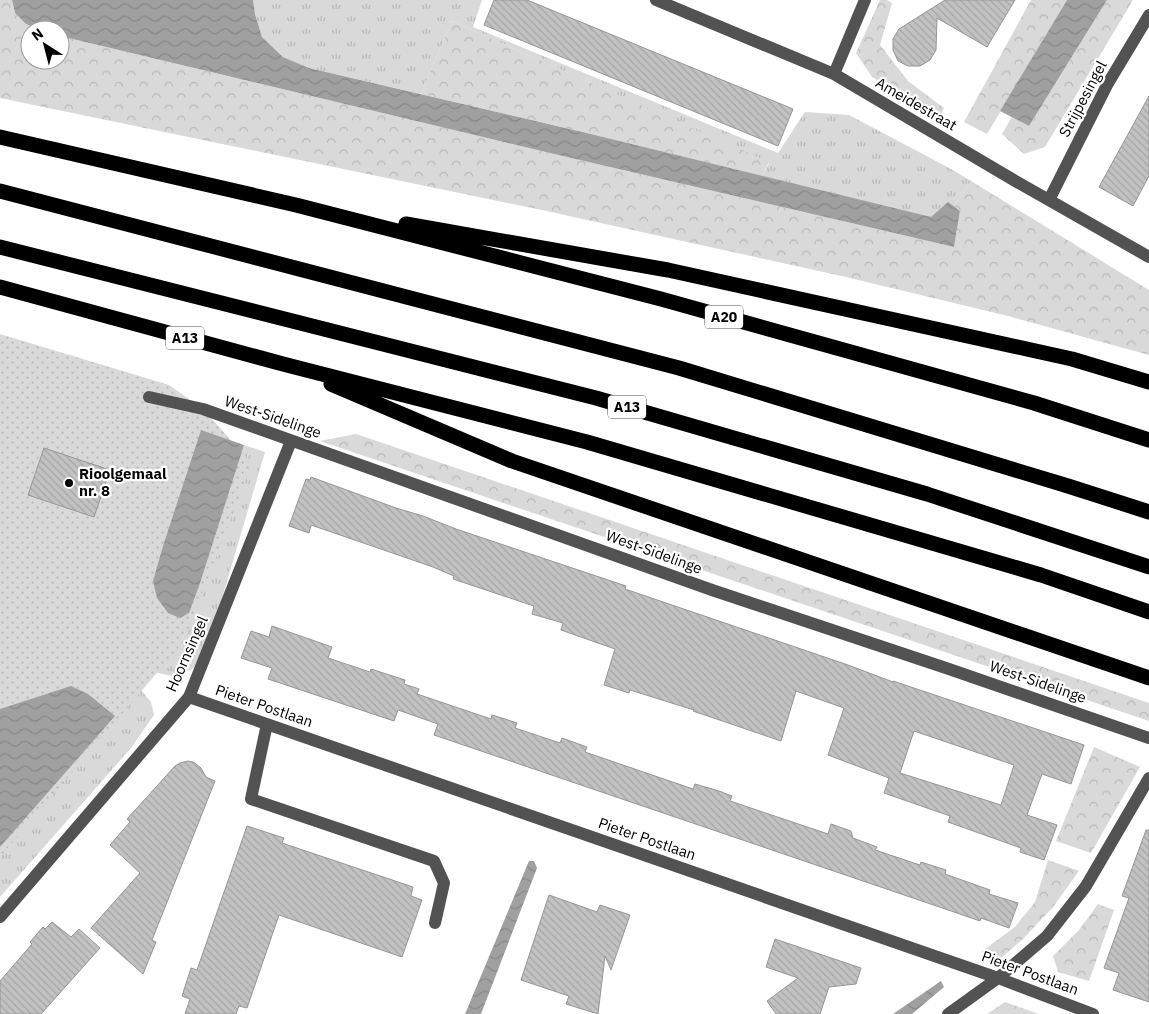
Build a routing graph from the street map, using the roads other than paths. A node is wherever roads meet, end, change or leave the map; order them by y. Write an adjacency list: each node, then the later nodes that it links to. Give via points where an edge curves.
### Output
1 (656, 0): 4 (street, Ameidestraat)
2 (865, 0): 4 (street)
3 (1149, 15): 7 (street, Strijpesingel, via 1107,86)
4 (834, 74): 7 (street, Ameidestraat)
5 (0, 137): 8 (highway)
6 (0, 191): 17 (highway, via 679,368)
7 (1049, 200): 10 (street, Ameidestraat)
8 (296, 205): 13 (highway, via 668,270 1072,359); 15 (highway, A20, via 670,302 1034,402)
9 (0, 248): 18 (highway, A13, via 596,398 926,494)
10 (1149, 257)
11 (0, 287): 12 (highway, A13)
12 (283, 364): 19 (highway, A13, via 587,442 1041,575); 20 (highway, A13, via 512,461)
13 (1149, 382)
14 (149, 397): 16 (street, West-Sidelinge, via 203,409)
15 (1149, 440)
16 (292, 441): 21 (street, Hoornsingel); 23 (street, West-Sidelinge, via 712,590)
17 (1149, 512)
18 (1149, 567)
19 (1149, 612)
20 (1149, 678)
21 (189, 698): 22 (street, Pieter Postlaan); 25 (street, Hoornsingel)
22 (267, 724): 26 (street, via 251,799 434,861 444,882); 27 (street, Pieter Postlaan)
23 (1149, 738)
24 (1149, 778): 27 (street, via 1086,886 1047,936)
25 (0, 916)
26 (435, 923)
27 (998, 978): 28 (street); 29 (street, Pieter Postlaan)
28 (948, 1014)
29 (1093, 1014)

